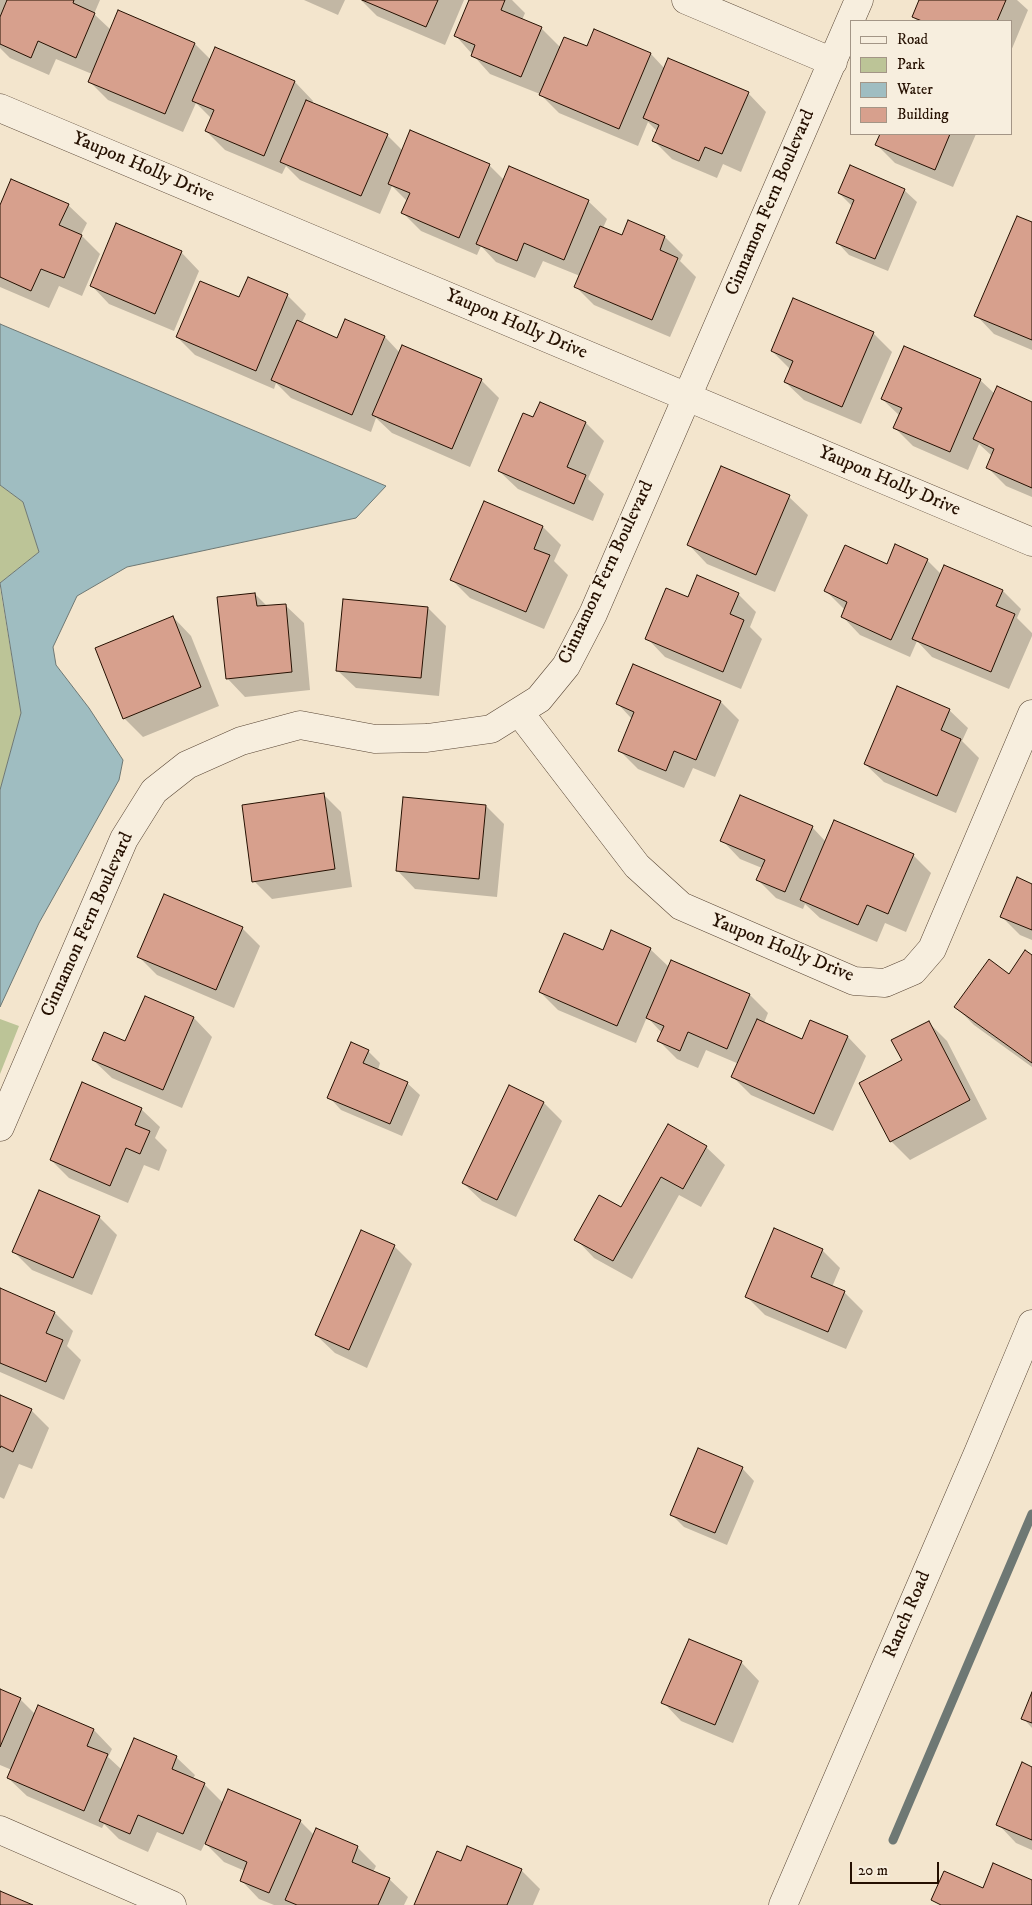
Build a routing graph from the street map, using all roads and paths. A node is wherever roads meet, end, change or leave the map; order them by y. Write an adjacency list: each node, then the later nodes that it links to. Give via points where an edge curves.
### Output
1 (686, 0): 5 (street)
2 (859, 0): 3 (street, Cinnamon Fern Boulevard)
3 (850, 20)
4 (850, 21): 5 (street, Cinnamon Fern Boulevard)
5 (832, 62): 7 (street, Cinnamon Fern Boulevard)
6 (0, 108): 7 (street, Yaupon Holly Drive)
7 (687, 397): 8 (street, Yaupon Holly Drive); 9 (street, Cinnamon Fern Boulevard, via 593,614 566,666 539,698)
8 (1032, 542)
9 (519, 712): 10 (street, Yaupon Holly Drive, via 637,866 681,906 854,981 885,983 914,971 932,949); 11 (street, Cinnamon Fern Boulevard, via 491,728 427,738 375,738 300,725 241,741 188,765 154,791 124,839)
10 (1032, 714)
11 (0, 1127)
12 (1032, 1324): 15 (street, Ranch Road)
13 (0, 1830): 14 (street)
14 (172, 1905)
15 (783, 1905)

